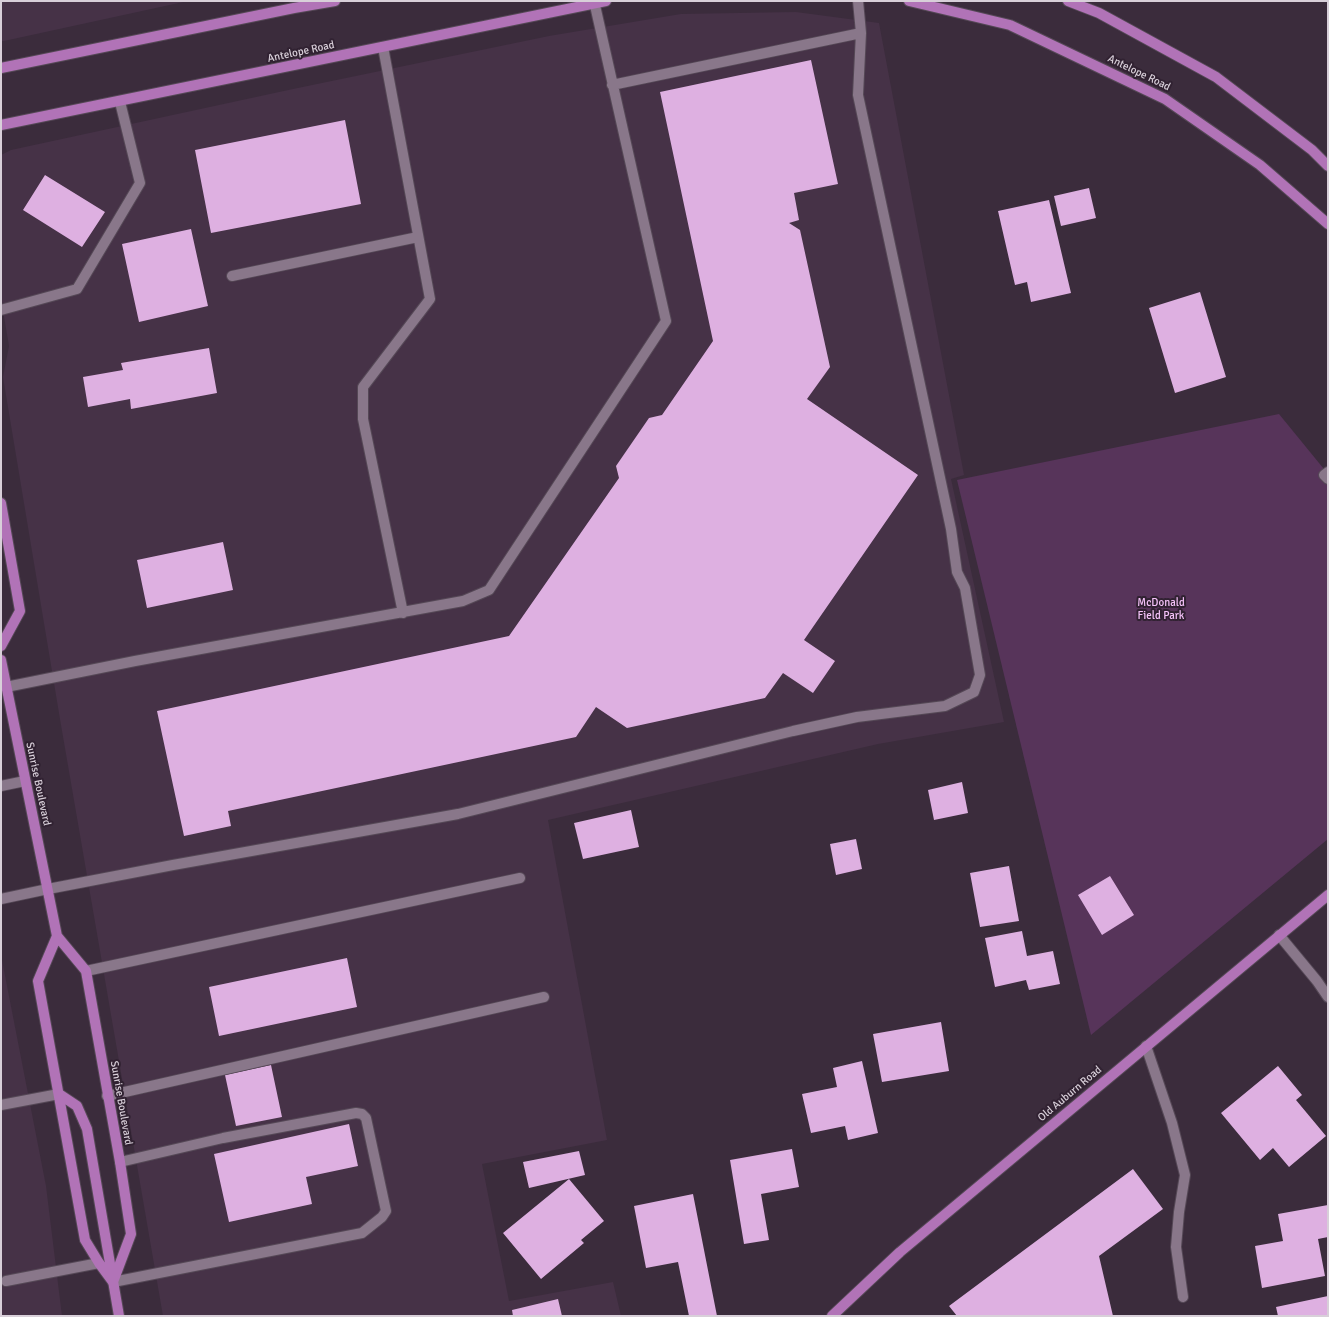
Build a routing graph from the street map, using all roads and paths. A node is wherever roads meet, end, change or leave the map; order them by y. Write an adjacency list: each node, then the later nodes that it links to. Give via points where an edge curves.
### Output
1 (335, 1): 7 (main road)
2 (606, 1): 6 (main road, Antelope Road)
3 (858, 1): 8 (street)
4 (909, 1): 15 (main road, Antelope Road, via 1010,25 1164,99 1260,165)
5 (1068, 1): 14 (main road, via 1099,13 1216,77 1312,150)
6 (594, 2): 9 (main road, Antelope Road); 11 (street)
7 (293, 4): 10 (main road)
8 (861, 33): 11 (street); 29 (street, via 858,95 949,521 957,572 965,588 980,675 974,692 945,706 856,717 458,814)
9 (383, 47): 12 (main road, Antelope Road); 16 (street)
10 (1, 68)
11 (612, 85): 22 (street, via 666,321 490,590 463,601)
12 (120, 102): 13 (main road, Antelope Road); 18 (street, via 140,183 77,289)
13 (1, 125)
14 (1328, 166)
15 (1328, 224)
16 (418, 237): 17 (street); 22 (street, via 430,299 363,387 363,420)
17 (232, 276)
18 (1, 310)
19 (1328, 472): 20 (street, via 1324,475)
20 (1328, 479)
21 (1, 503): 23 (main road, via 20,611)
22 (403, 613): 25 (street, via 135,661)
23 (1, 646)
24 (1, 660): 25 (main road, Sunrise Boulevard)
25 (4, 681): 26 (main road, Sunrise Boulevard)
26 (25, 781): 27 (street); 29 (main road, Sunrise Boulevard)
27 (1, 786)
28 (520, 878): 34 (street)
29 (48, 889): 31 (street); 33 (main road, Sunrise Boulevard)
30 (1328, 895): 32 (main road, Old Auburn Road)
31 (1, 899)
32 (1279, 935): 36 (street, via 1318,981); 37 (main road, Old Auburn Road)
33 (57, 936): 34 (main road, Sunrise Boulevard); 38 (main road, via 38,981)
34 (86, 971): 39 (main road, Sunrise Boulevard)
35 (544, 997): 39 (street)
36 (1328, 997)
37 (1146, 1046): 45 (street, via 1172,1123 1185,1175 1176,1247); 47 (main road, Old Auburn Road, via 900,1252)
38 (59, 1094): 40 (street); 42 (main road, via 85,1240); 44 (main road, via 77,1106 87,1129)
39 (107, 1096): 41 (main road, Sunrise Boulevard)
40 (1, 1105)
41 (120, 1162): 44 (main road, Sunrise Boulevard, via 131,1234); 44 (street, via 223,1138 356,1113 362,1114 366,1118 386,1212 362,1233)
42 (99, 1263): 43 (street); 44 (main road)
43 (6, 1281)
44 (113, 1282): 46 (main road)
45 (1183, 1297)
46 (119, 1316)
47 (832, 1316)

